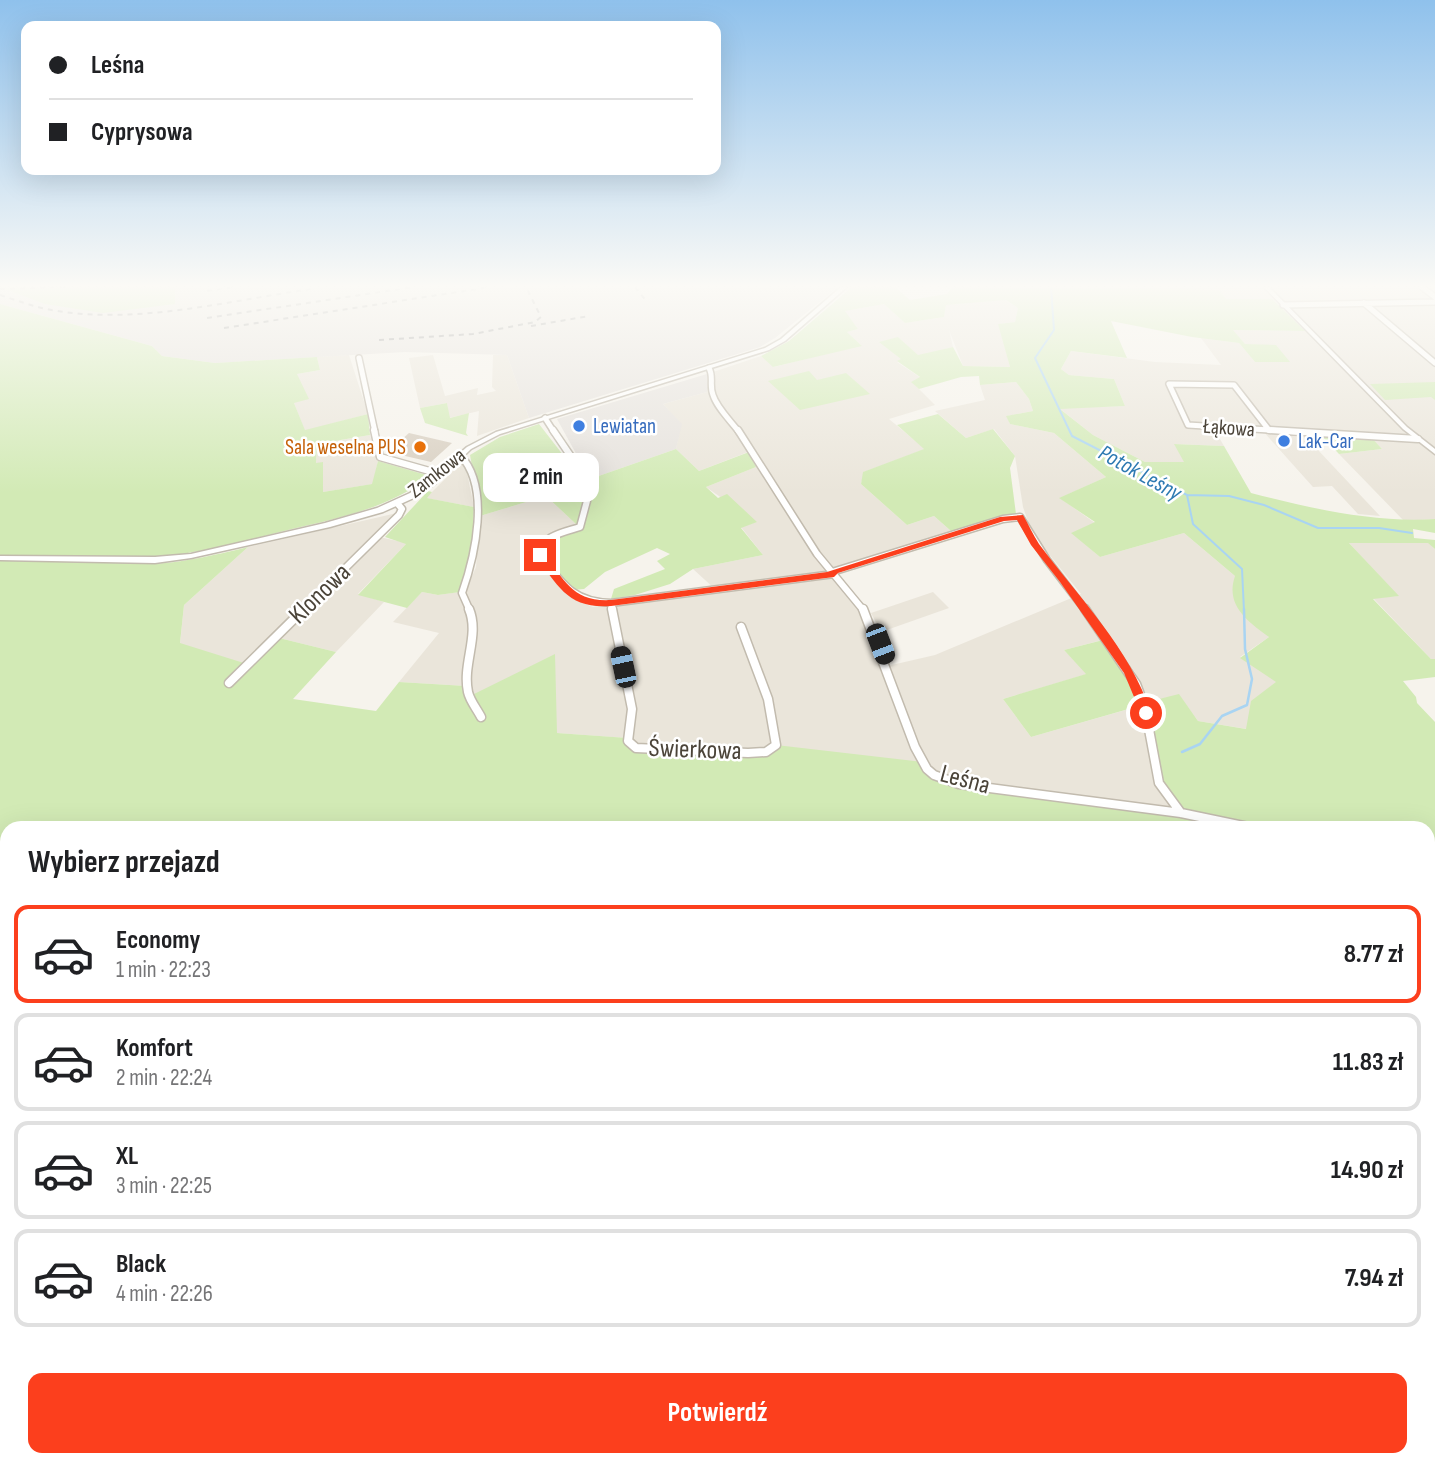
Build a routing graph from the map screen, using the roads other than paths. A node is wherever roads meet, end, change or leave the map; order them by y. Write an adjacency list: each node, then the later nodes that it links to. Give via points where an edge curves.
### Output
1 (746, 355): 4 (street, Zamkowa)
2 (1334, 355): 7 (street)
3 (359, 358): 10 (street, via 380,457)
4 (709, 368): 5 (street, Zamkowa); 13 (street, Leśna, via 714,399)
5 (545, 418): 9 (street, Zamkowa, via 498,433); 14 (street, via 590,486 580,527 543,542 540,555 576,599)
6 (1269, 430): 6 (street, Łąkowa, via 1188,425 1169,384 1234,385); 7 (street, Łąkowa)
7 (1418, 439): 8 (street)
8 (1435, 452)
9 (460, 456): 10 (street, Zamkowa); 17 (street, via 468,462 477,502 473,562 461,593 474,621 466,668 468,694)
10 (440, 474): 11 (street, Zamkowa)
11 (397, 503): 12 (street, Zamkowa, via 327,525 191,556); 16 (street, Klonowa, via 402,509 399,515)
12 (0, 558)
13 (833, 573): 14 (street); 18 (street, Leśna, via 871,624 915,747 934,775 959,784); 18 (street, via 1020,517 1138,687 1159,785)
14 (611, 603): 15 (street, Świerkowa, via 632,709 628,741 636,748 748,753 766,752 776,745 775,723 762,678)
15 (741, 627)
16 (229, 683)
17 (481, 717)
18 (1181, 813): 19 (street, Leśna)
19 (1219, 821)

